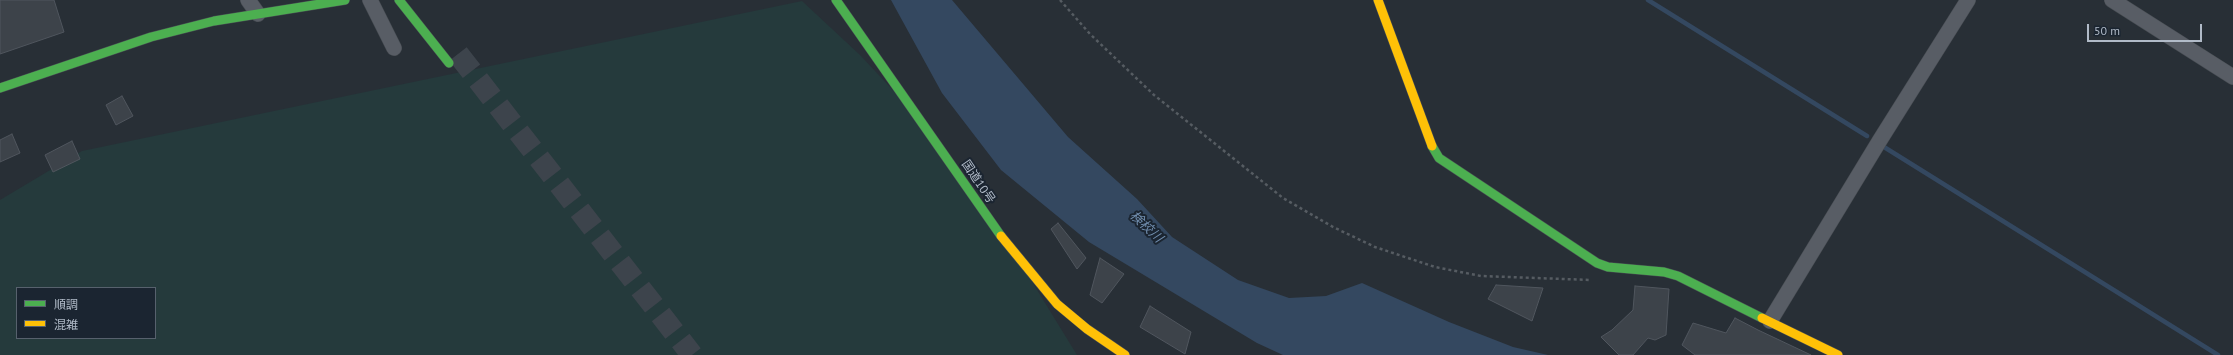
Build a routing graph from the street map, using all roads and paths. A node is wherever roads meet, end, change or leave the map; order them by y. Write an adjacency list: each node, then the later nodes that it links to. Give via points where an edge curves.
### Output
1 (248, 0): 10 (street)
2 (345, 0): 10 (main road)
3 (370, 0): 11 (street)
4 (399, 0): 12 (main road)
5 (836, 0): 17 (main road, 国道10号, via 996,230 1026,269 1058,304 1087,329)
6 (1060, 0): 15 (path, via 1090,34 1154,95 1284,198 1333,227 1375,247 1435,267 1480,276 1598,281)
7 (1378, 0): 15 (main road, via 1431,145 1439,158 1597,263)
8 (1968, 0): 16 (street)
9 (2112, 0): 13 (street)
10 (258, 14): 14 (main road, via 214,21 151,37)
11 (394, 48)
12 (449, 63)
13 (2233, 77)
14 (0, 88)
15 (1614, 267): 16 (main road, via 1664,272 1678,276)
16 (1770, 322): 18 (main road)
17 (1125, 355)
18 (1838, 355)

